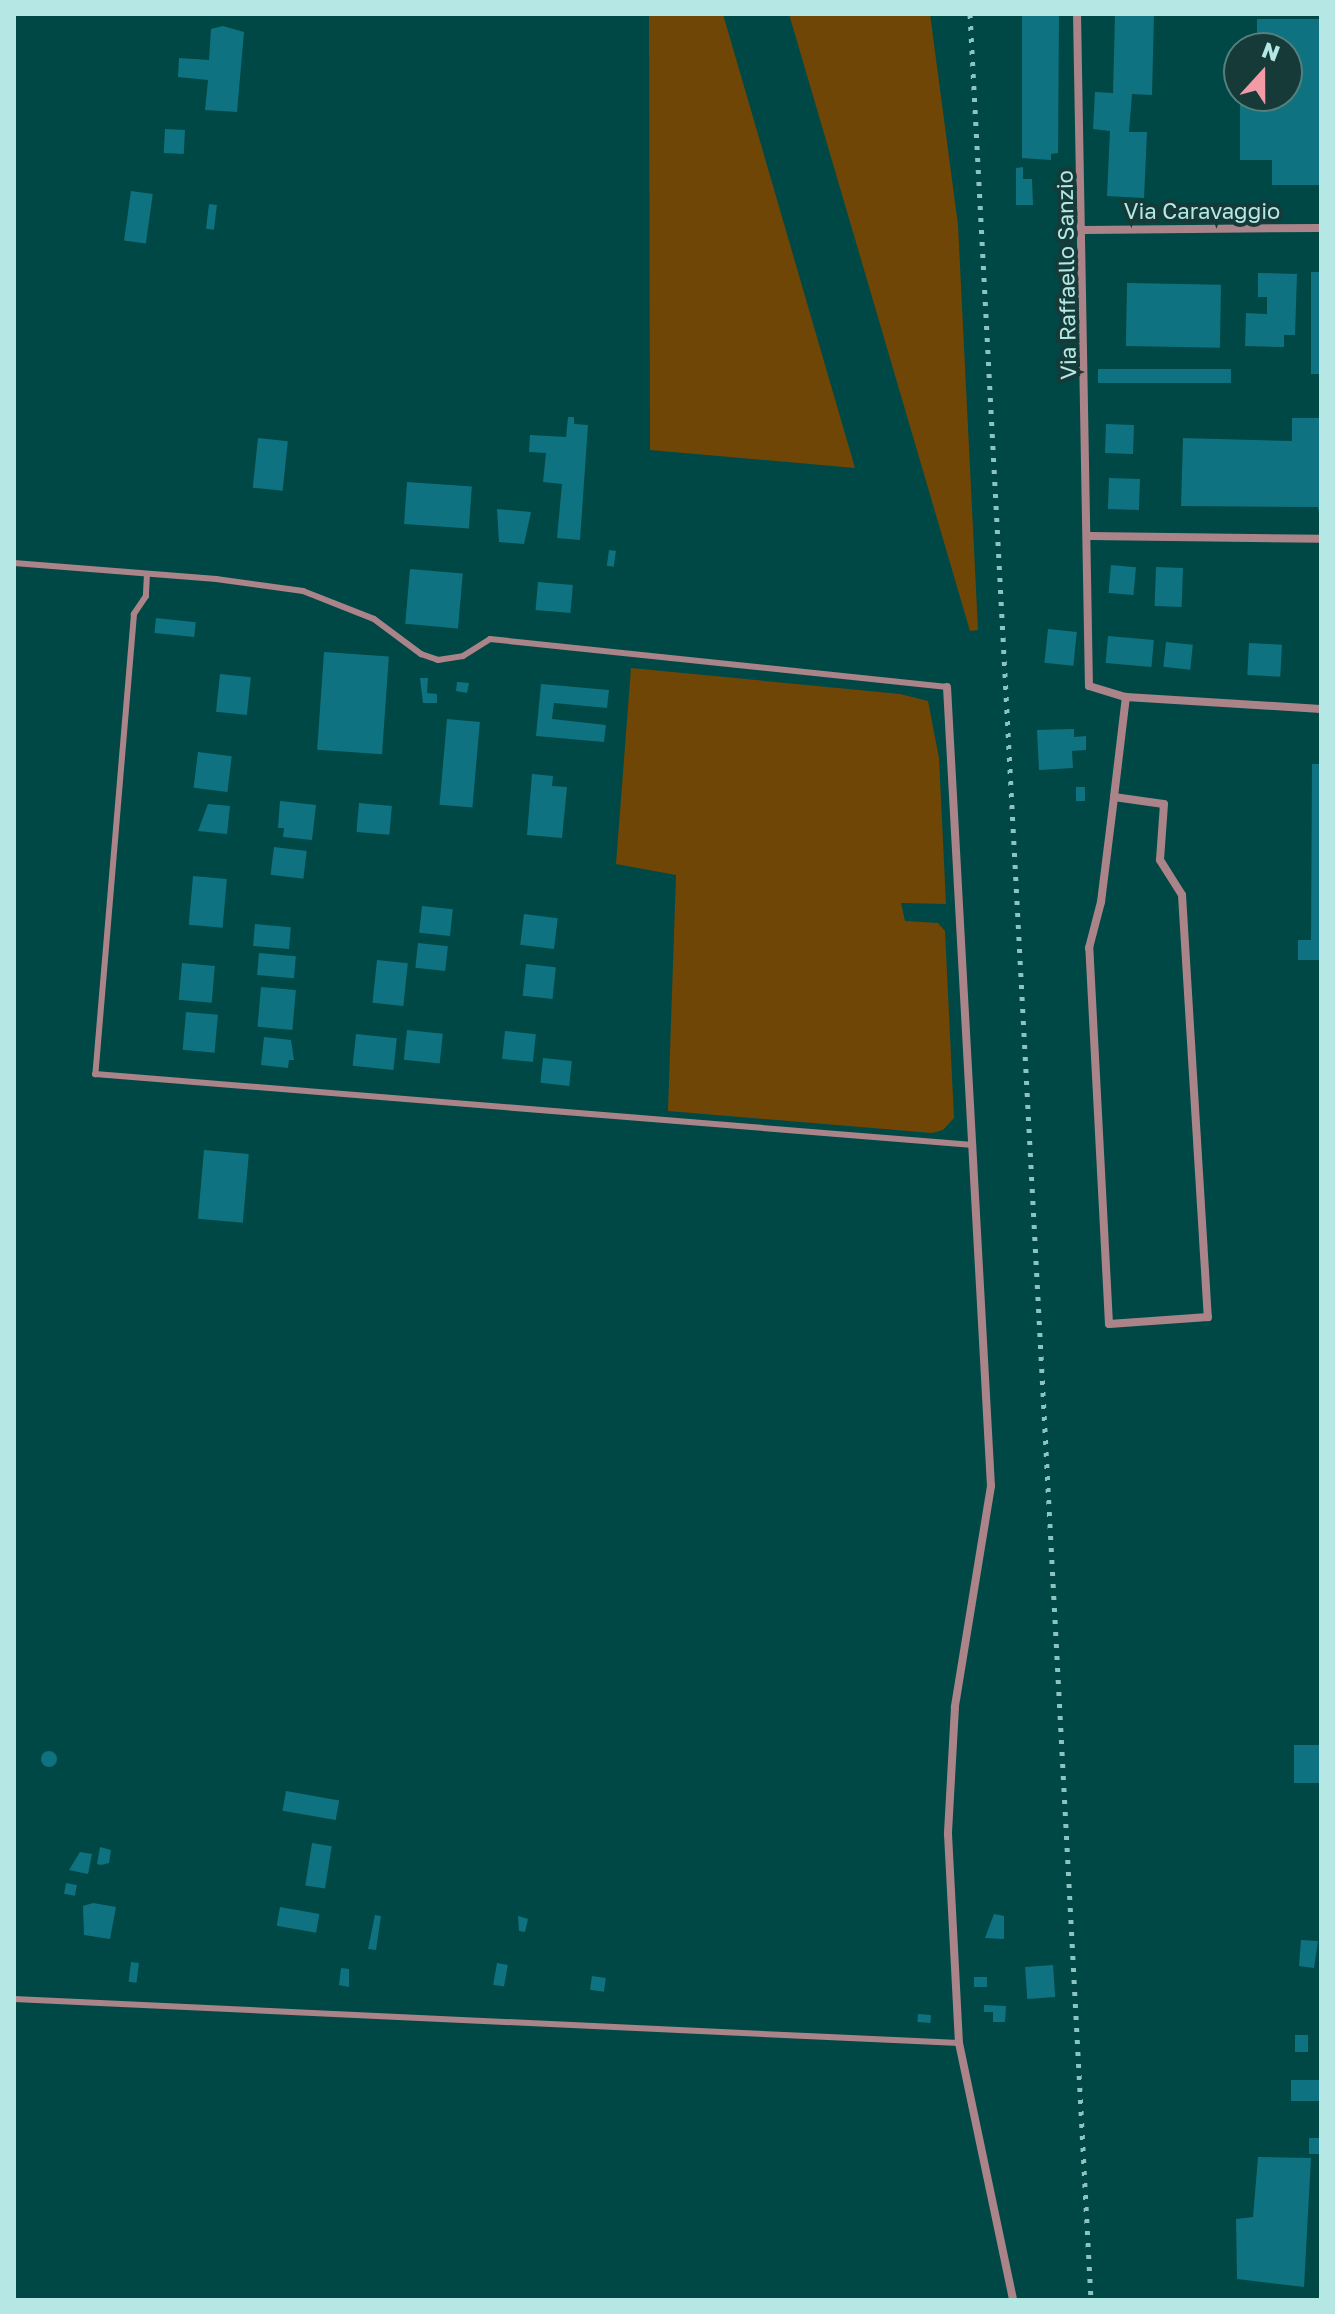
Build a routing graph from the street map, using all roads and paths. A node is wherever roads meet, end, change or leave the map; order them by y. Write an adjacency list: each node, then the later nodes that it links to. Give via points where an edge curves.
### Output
1 (1077, 14): 3 (street, Via Raffaello Sanzio)
2 (1321, 228): 3 (street, Via Caravaggio)
3 (1083, 230): 4 (street, Via Raffaello Sanzio)
4 (1090, 536): 5 (street); 9 (street, Via Raffaello Sanzio, via 1089,686)
5 (1321, 539)
6 (14, 563): 7 (lane)
7 (147, 574): 8 (lane, via 303,591 374,619 421,654 438,660 463,656 490,639); 12 (lane, via 146,596 134,614 95,1074)
8 (947, 687): 12 (street)
9 (1126, 697): 10 (street, Via Raffaello Sanzio); 11 (street)
10 (1321, 709)
11 (1114, 797): 11 (street, via 1164,804 1160,860 1182,895 1208,1317 1109,1324 1089,948 1101,902)
12 (973, 1145): 14 (street, via 991,1486 948,1781)
13 (14, 1999): 14 (lane)
14 (959, 2043): 15 (street)
15 (1013, 2300)

